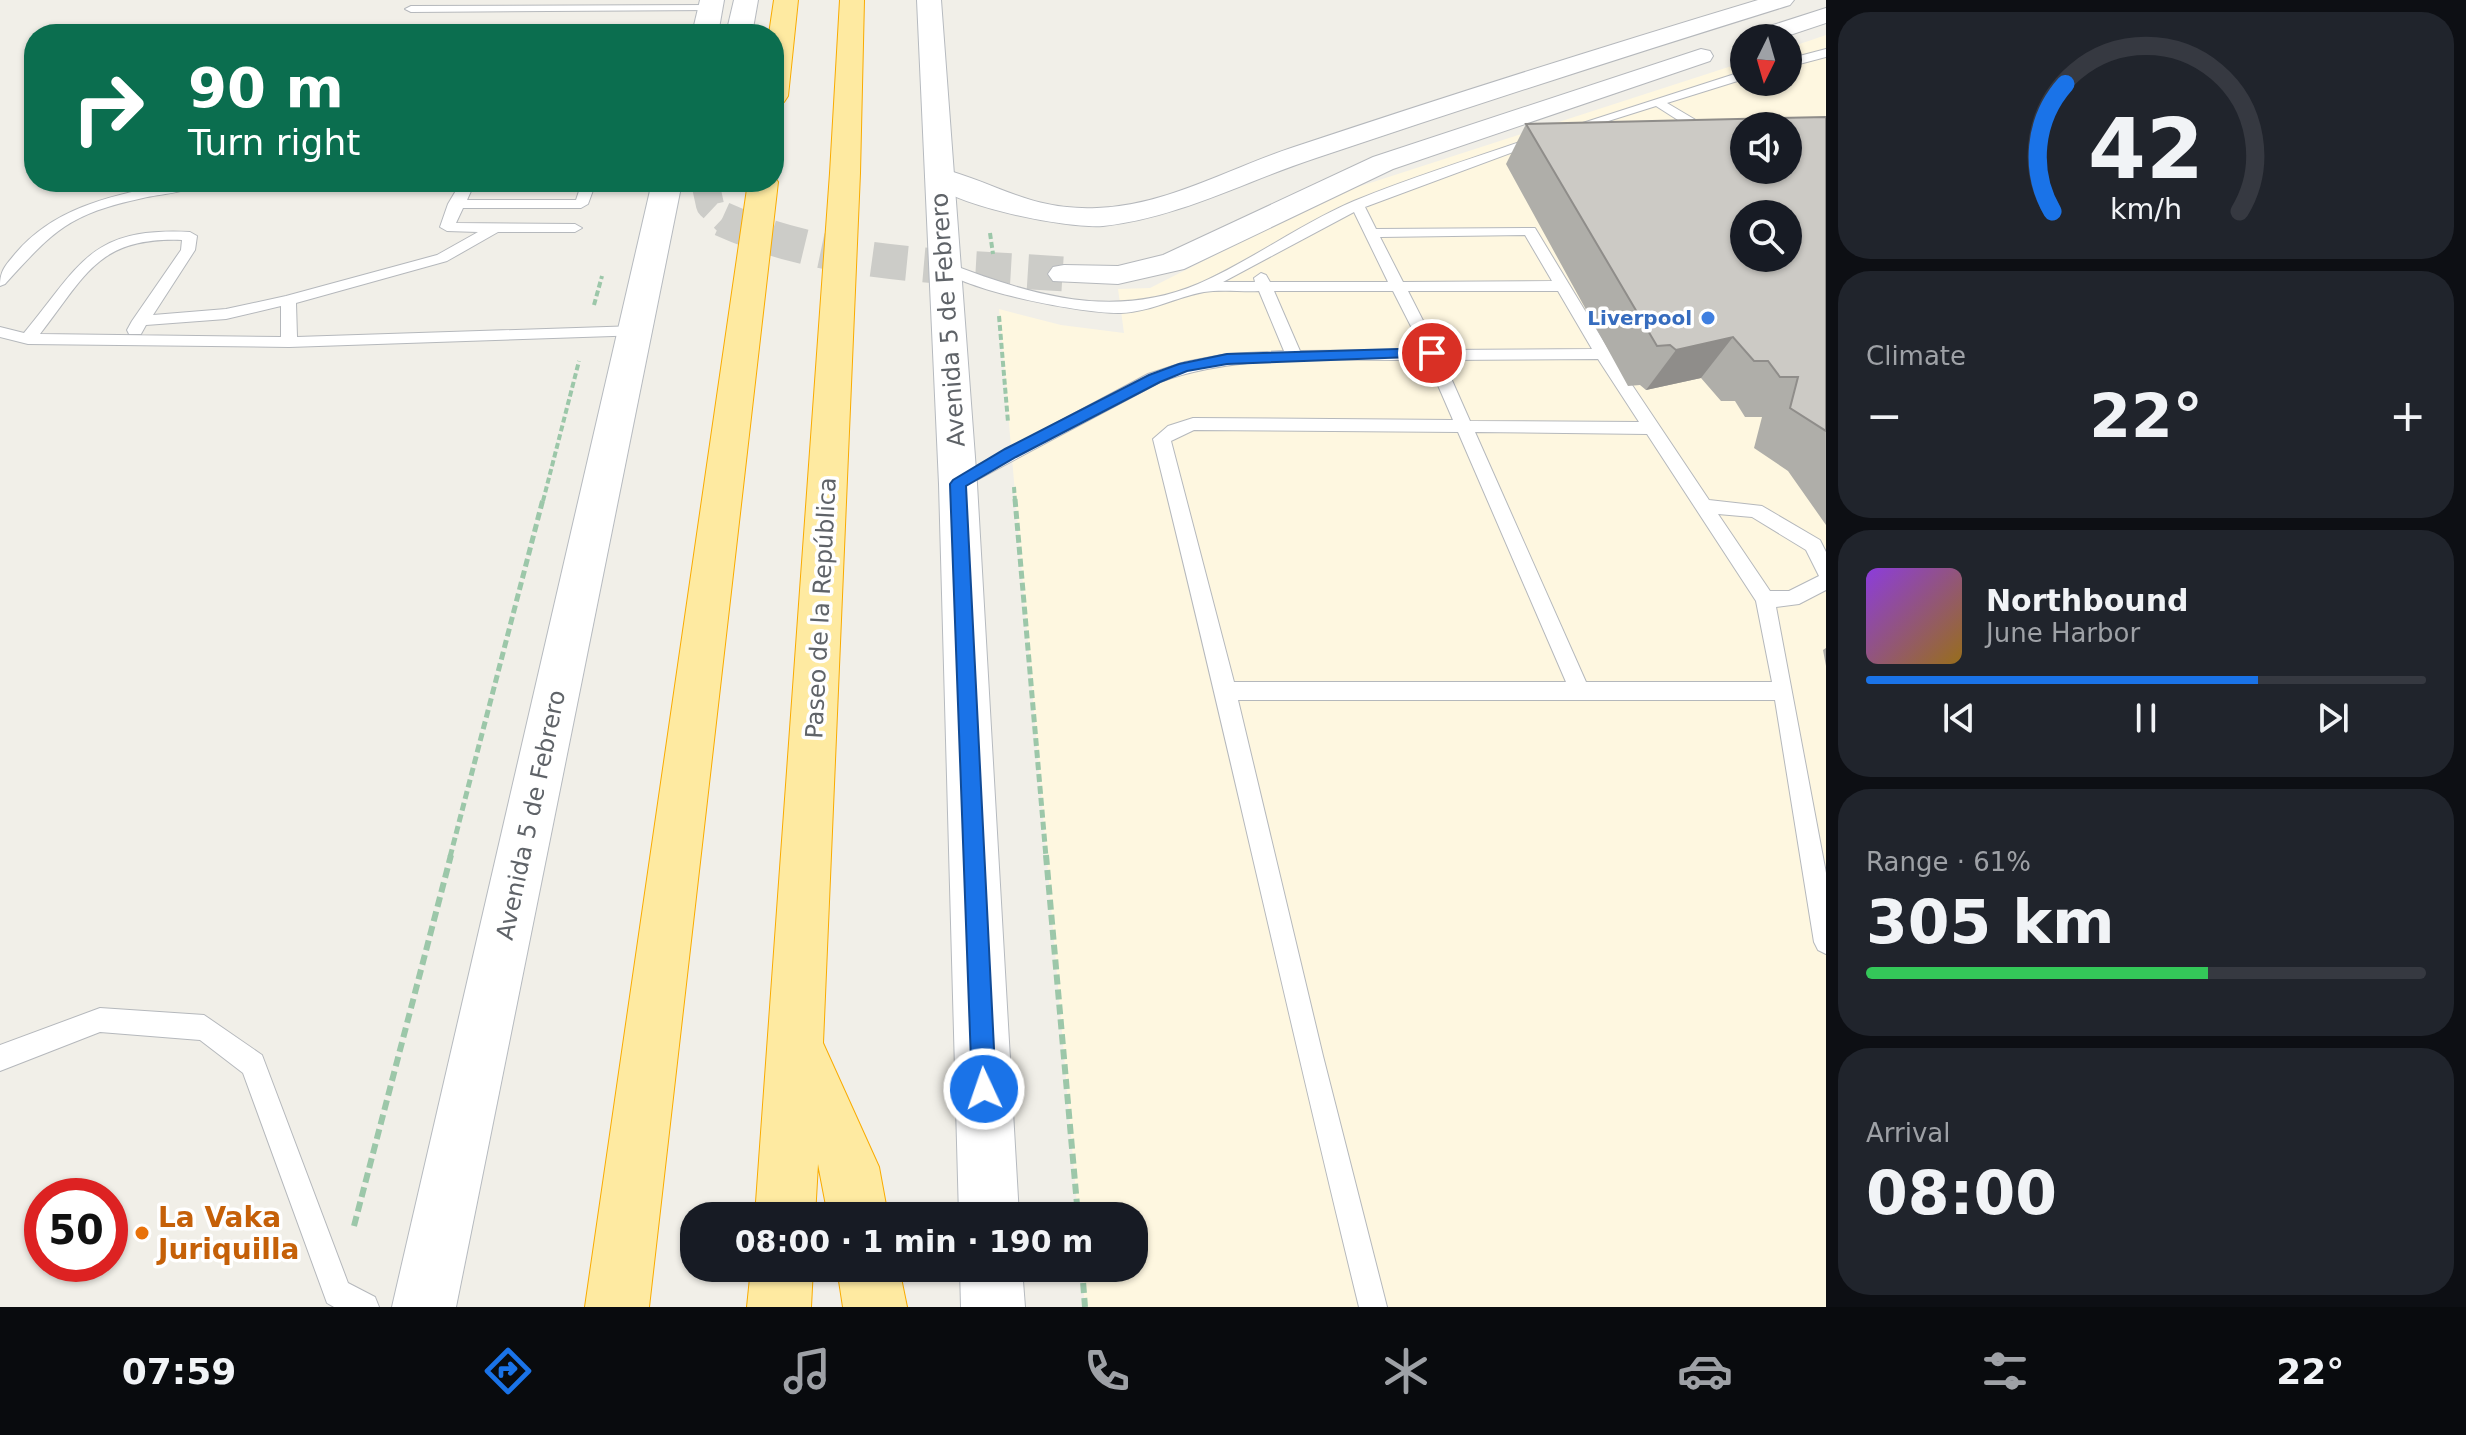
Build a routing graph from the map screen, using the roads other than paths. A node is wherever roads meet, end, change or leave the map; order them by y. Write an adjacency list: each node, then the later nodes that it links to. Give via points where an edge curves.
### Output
1 (746, 0): 11 (main road)
2 (786, 0): 12 (highway)
3 (852, 0): 23 (highway, Paseo de la República)
4 (929, 0): 24 (main road, Avenida 5 de Febrero)
5 (1782, 0): 24 (street, via 1151,207 1104,217 1024,211)
6 (1814, 0): 9 (street)
7 (711, 4): 8 (lane); 10 (main road)
8 (411, 9)
9 (1826, 13): 13 (street)
10 (707, 24)
11 (741, 24)
12 (783, 24)
13 (1796, 24)
14 (1730, 47): 37 (street, via 1383,163 1173,262 1118,275)
15 (1826, 53): 16 (lane)
16 (1802, 59)
17 (875, 75): 23 (highway)
18 (1730, 80): 19 (lane)
19 (1659, 103): 20 (lane); 21 (lane)
20 (1712, 146)
21 (1510, 150): 22 (lane); 31 (lane)
22 (1554, 150)
23 (845, 173): 64 (highway, Paseo de la República)
24 (939, 177): 36 (main road, Avenida 5 de Febrero)
25 (152, 192): 38 (lane, via 67,218 45,231)
26 (462, 192): 30 (lane)
27 (585, 192): 30 (lane, via 581,204)
28 (665, 192): 45 (main road, Avenida 5 de Febrero)
29 (762, 192): 74 (highway)
30 (455, 204): 33 (lane, via 447,227)
31 (1357, 205): 34 (lane); 35 (lane)
32 (575, 228): 33 (lane)
33 (493, 229): 43 (lane, via 442,258)
34 (1372, 233): 39 (lane, via 1530,231); 42 (lane)
35 (1255, 260): 40 (lane); 41 (lane)
36 (945, 267): 40 (lane, via 1050,301 1121,308); 55 (main road, Avenida 5 de Febrero)
37 (1064, 274)
38 (0, 281)
39 (1564, 286): 42 (lane); 51 (lane)
40 (1203, 287): 41 (lane)
41 (1264, 287): 42 (lane); 52 (lane)
42 (1401, 287): 50 (lane)
43 (288, 300): 44 (lane, via 226,314); 49 (lane)
44 (140, 321): 47 (lane, via 188,250 190,236 129,240 96,255); 48 (lane)
45 (637, 331): 49 (lane); 73 (main road, Avenida 5 de Febrero)
46 (0, 332): 47 (lane)
47 (28, 339): 48 (lane)
48 (128, 340): 49 (lane)
49 (289, 342)
50 (1432, 353): 51 (lane); 52 (lane); 53 (lane)
51 (1603, 354): 54 (lane)
52 (1294, 356): 55 (lane, via 1227,359 1154,378)
53 (1465, 425): 54 (lane); 60 (lane, via 1193,424 1162,439); 62 (lane)
54 (1653, 428): 56 (lane)
55 (958, 484): 68 (main road, Avenida 5 de Febrero)
56 (1705, 506): 57 (lane, via 1756,511 1813,545); 59 (lane)
57 (1826, 571)
58 (1826, 581): 59 (lane, via 1792,599)
59 (1765, 599): 61 (lane)
60 (1226, 691): 62 (lane); 78 (lane)
61 (1784, 691): 62 (lane); 63 (lane)
62 (1580, 692)
63 (1826, 942)
64 (796, 1046): 66 (highway, Paseo de la República); 67 (highway, via 849,1167)
65 (0, 1058): 72 (lane, via 100,1020 204,1028 253,1064 337,1293)
66 (786, 1202)
67 (855, 1202)
68 (988, 1202)
69 (781, 1282): 75 (highway)
70 (871, 1282): 76 (highway)
71 (992, 1282): 77 (main road)
72 (365, 1307)
73 (424, 1307)
74 (617, 1307)
75 (779, 1307)
76 (875, 1307)
77 (993, 1307)
78 (1373, 1307)

